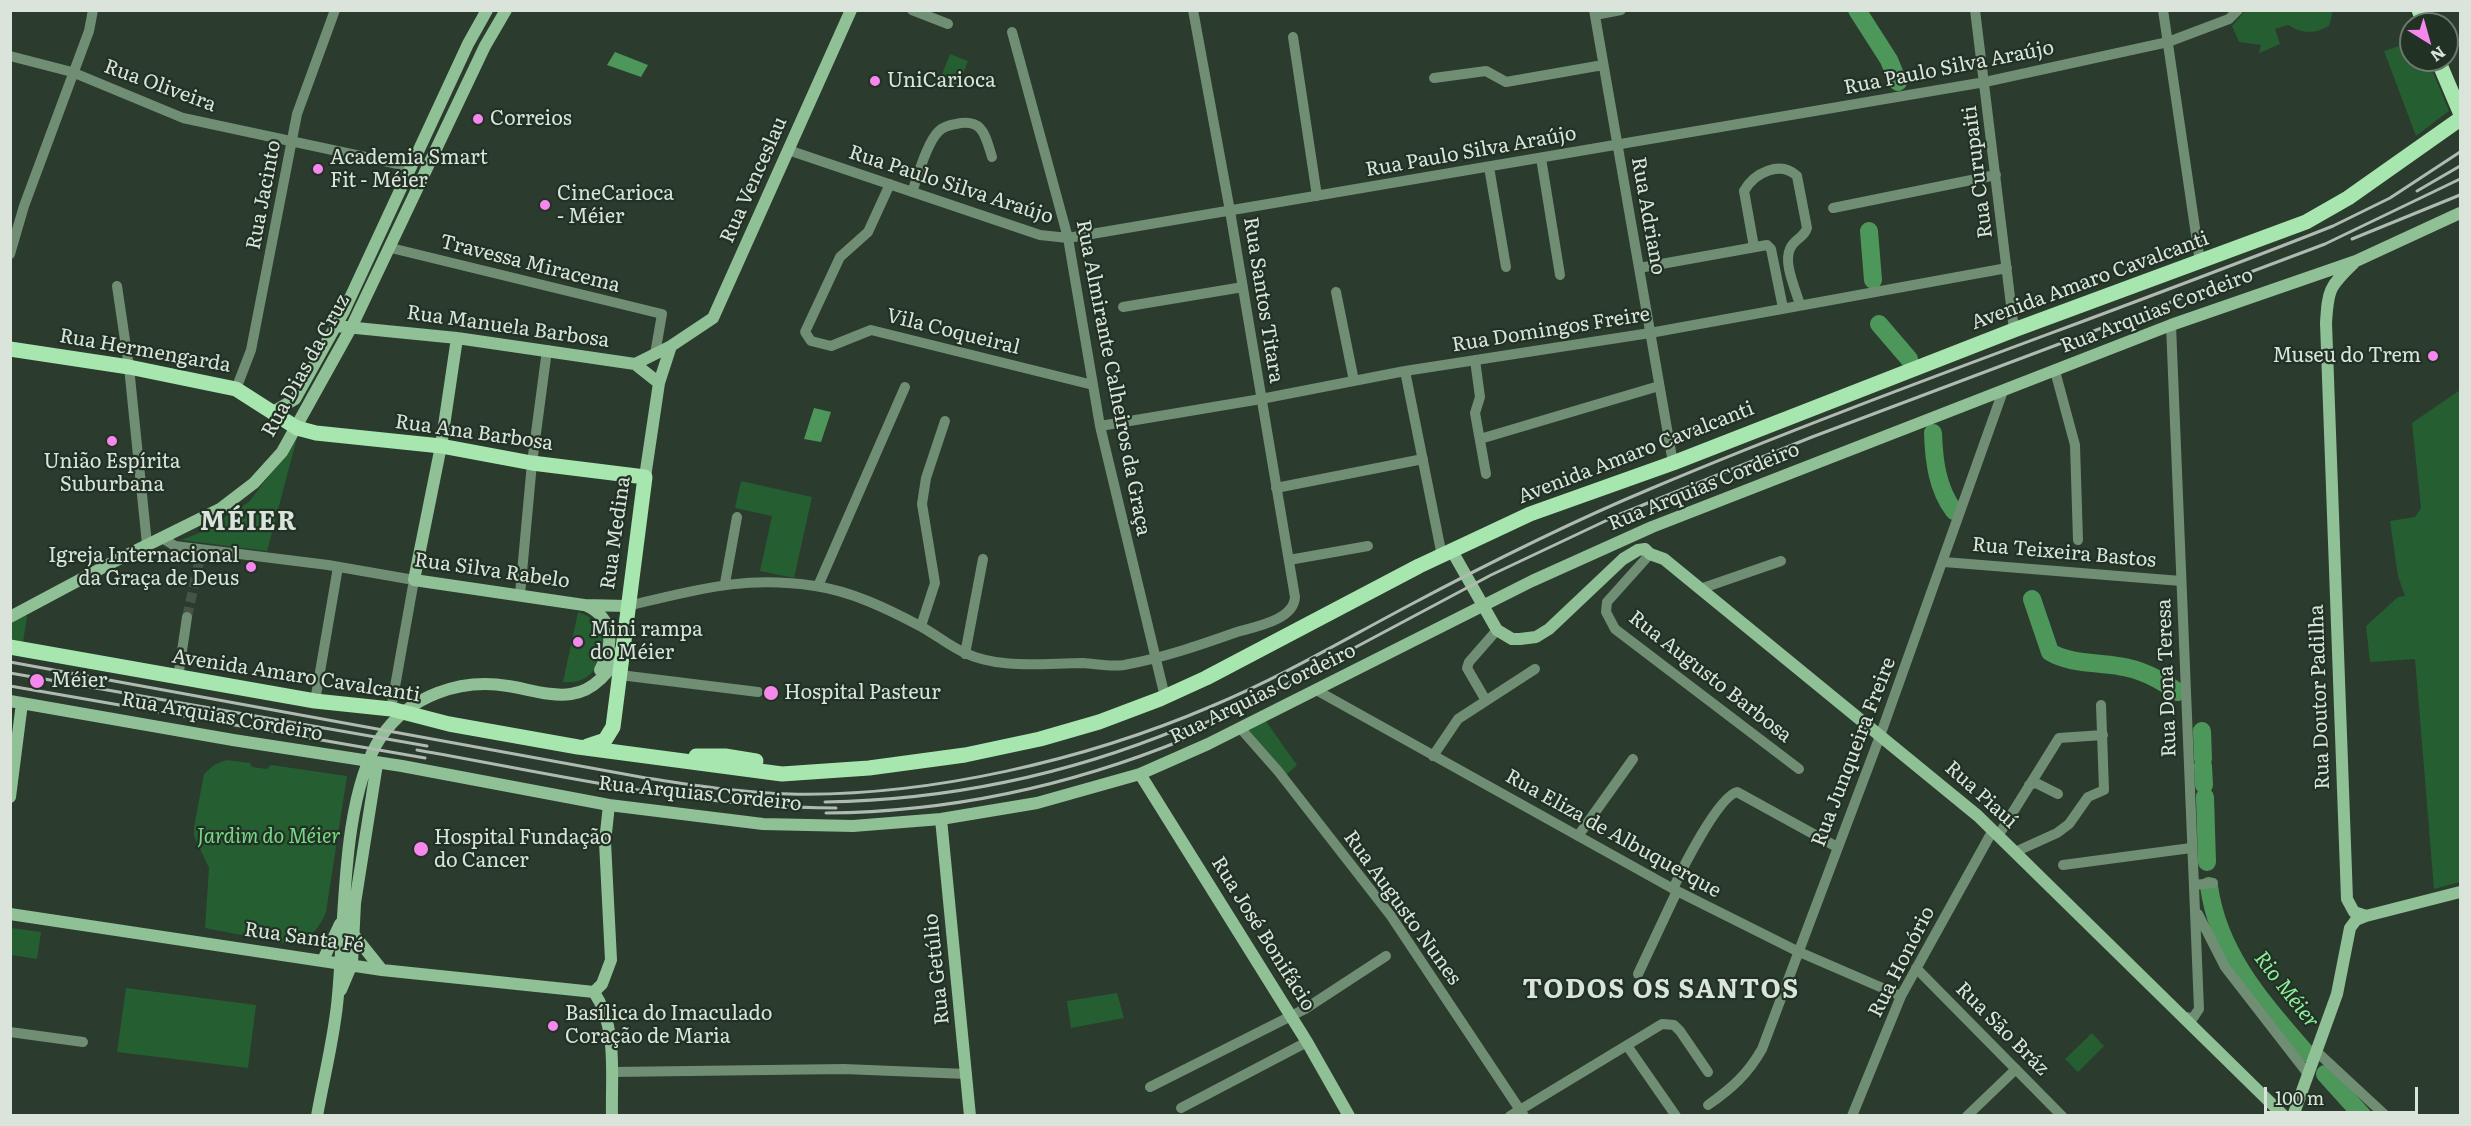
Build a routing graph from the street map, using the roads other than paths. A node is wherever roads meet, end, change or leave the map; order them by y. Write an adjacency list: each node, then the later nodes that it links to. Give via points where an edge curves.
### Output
1 (93, 10): 19 (street)
2 (335, 10): 25 (street, Rua Jacinto, via 297,114)
3 (487, 10): 30 (street, Rua Dias da Cruz)
4 (506, 10): 41 (street, Rua Dias da Cruz, via 485,46)
5 (851, 10): 27 (street, Rua Venceslau)
6 (912, 10): 13 (street)
7 (1193, 10): 37 (street, Rua Santos Titara)
8 (1622, 10): 12 (street)
9 (1975, 10): 22 (street, Rua Curupaiti)
10 (2163, 10): 16 (street)
11 (2238, 10): 16 (street, Rua Paulo Silva Araújo, via 2229,19)
12 (1594, 13): 18 (street, Rua Adriano)
13 (948, 24)
14 (1012, 32): 39 (street, Rua Almirante Calheiros da Graça)
15 (1293, 38): 35 (street)
16 (2168, 42): 22 (street, Rua Paulo Silva Araújo); 44 (street)
17 (10, 56): 19 (street, Rua Oliveira)
18 (1603, 65): 21 (street, via 1506,82 1482,71); 26 (street, Rua Adriano)
19 (72, 72): 25 (street, Rua Oliveira, via 183,118); 42 (street)
20 (2443, 72): 23 (main road)
21 (1434, 78)
22 (1985, 82): 26 (street, Rua Paulo Silva Araújo); 32 (street, Rua Curupaiti)
23 (2460, 112)
24 (2460, 119): 44 (main road, Avenida Amaro Cavalcanti, via 2327,211)
25 (293, 141): 30 (street, Rua Oliveira); 75 (street, Rua Jacinto, via 251,350)
26 (1617, 145): 29 (street, Rua Paulo Silva Araújo); 46 (street, Rua Adriano)
27 (788, 150): 33 (street, Rua Paulo Silva Araújo); 61 (street, Rua Venceslau, via 713,318)
28 (992, 157): 34 (street, via 984,134 975,124 969,121 948,125 933,140)
29 (1541, 158): 31 (street, Rua Paulo Silva Araújo); 48 (street)
30 (412, 167): 56 (street, Rua Dias da Cruz)
31 (1489, 167): 35 (street, Rua Paulo Silva Araújo); 45 (street)
32 (1996, 175): 36 (street); 47 (street, Rua Curupaiti)
33 (890, 184): 34 (street, Rua Paulo Silva Araújo); 72 (street, Vila Coqueiral, via 868,232 840,257 805,332 811,341 831,346 871,330)
34 (912, 192): 39 (street, Rua Paulo Silva Araújo, via 1040,235)
35 (1317, 196): 37 (street, Rua Paulo Silva Araújo)
36 (1833, 208)
37 (1230, 211): 39 (street, Rua Paulo Silva Araújo); 50 (street, Rua Santos Titara)
38 (2460, 213): 43 (street, Rua Arquias Cordeiro)
39 (1068, 238): 72 (street, Rua Almirante Calheiros da Graça)
40 (1754, 247): 46 (street); 52 (street, via 1744,192 1756,176 1783,167 1797,176 1807,228 1805,236 1790,247 1787,257); 54 (street, via 1767,245 1771,249)
41 (391, 248): 57 (street, Rua Dias da Cruz); 64 (street, Travessa Miracema, via 662,314)
42 (10, 254)
43 (2356, 261): 55 (street, Rua Arquias Cordeiro); 164 (street, Rua Doutor Padilha, via 2328,293 2326,323 2347,899 2354,912)
44 (2200, 262): 58 (main road, Avenida Amaro Cavalcanti)
45 (1506, 267)
46 (1639, 268): 59 (street, Rua Adriano)
47 (2007, 268): 52 (street, Rua Domingos Freire); 58 (street, Rua Curupaiti)
48 (1560, 275)
49 (117, 285): 67 (street)
50 (1243, 287): 53 (street); 77 (street, Rua Santos Titara)
51 (1336, 292): 70 (street)
52 (1800, 305): 54 (street, Rua Domingos Freire)
53 (1123, 307)
54 (1783, 309): 59 (street, Rua Domingos Freire)
55 (2171, 325): 69 (street, Rua Arquias Cordeiro); 106 (street, Rua Dona Teresa)
56 (336, 326): 57 (street, Rua Manuela Barbosa); 78 (street, Rua Dias da Cruz, via 295,399)
57 (352, 326): 60 (street, Rua Manuela Barbosa); 81 (street, Rua Dias da Cruz)
58 (2014, 330): 86 (main road, Avenida Amaro Cavalcanti)
59 (1650, 333): 65 (street, Rua Domingos Freire); 73 (street, Rua Adriano)
60 (458, 338): 63 (street, Rua Manuela Barbosa); 83 (street)
61 (671, 346): 64 (street, Rua Manuela Barbosa); 71 (street, Rua Medina)
62 (10, 349): 67 (main road, Rua Hermengarda)
63 (547, 350): 66 (street, Rua Manuela Barbosa); 85 (street)
64 (655, 354): 66 (street, Rua Manuela Barbosa)
65 (1474, 360): 68 (street, Rua Domingos Freire); 82 (street, via 1480,397 1475,413)
66 (635, 364): 71 (street)
67 (129, 367): 75 (main road, Rua Hermengarda); 94 (street)
68 (1405, 371): 70 (street, Rua Domingos Freire); 84 (street)
69 (2055, 371): 76 (street, Rua Arquias Cordeiro); 93 (street, via 2075,445)
70 (1354, 381): 77 (street, Rua Domingos Freire)
71 (659, 383): 88 (street, Rua Medina)
72 (1093, 385): 80 (street, Rua Almirante Calheiros da Graça)
73 (1659, 386): 82 (street); 86 (street, Rua Adriano)
74 (905, 387): 108 (street)
75 (236, 389): 78 (main road, Rua Hermengarda)
76 (2004, 391): 91 (street, Rua Arquias Cordeiro); 103 (street, Rua Junqueira Freire)
77 (1261, 399): 80 (street, Rua Domingos Freire); 89 (street, Rua Santos Titara)
78 (273, 412): 81 (main road, Rua Hermengarda)
79 (945, 421): 117 (street, via 923,492 935,583)
80 (1100, 426): 121 (street, Rua Almirante Calheiros da Graça)
81 (297, 428): 83 (main road, Rua Ana Barbosa); 92 (street, Rua Dias da Cruz, via 266,471 237,498)
82 (1480, 439): 87 (street)
83 (441, 446): 85 (main road, Rua Ana Barbosa); 105 (street)
84 (1423, 459): 89 (street); 97 (street)
85 (532, 463): 88 (main road, Rua Ana Barbosa); 110 (street)
86 (1673, 464): 97 (main road, Avenida Amaro Cavalcanti, via 1568,499)
87 (1486, 474)
88 (645, 477): 113 (main road, Rua Medina)
89 (1276, 488): 101 (street, Rua Santos Titara)
90 (737, 517): 107 (street)
91 (1652, 527): 96 (street, via 1645,542); 98 (street, Rua Arquias Cordeiro)
92 (162, 538): 94 (street, Rua Dias da Cruz); 104 (street, Rua Silva Rabelo, via 201,554)
93 (2078, 540)
94 (147, 544): 114 (street, Rua Dias da Cruz)
95 (1368, 546): 101 (street)
96 (1648, 552): 100 (street, via 1638,550); 109 (street, Rua Piauí, via 1664,559); 146 (street, Rua Augusto Barbosa, via 1607,602 1606,612 1615,629)
97 (1447, 554): 116 (street, via 1461,568); 128 (main road, Avenida Amaro Cavalcanti)
98 (1583, 558): 100 (street, via 1614,549 1619,550); 126 (street, Rua Arquias Cordeiro)
99 (983, 559): 120 (street)
100 (1623, 559): 116 (street, via 1543,633 1528,639 1512,639)
101 (1288, 560): 111 (street, Rua Santos Titara)
102 (1781, 561): 109 (street)
103 (1944, 562): 106 (street, Rua Teixeira Bastos); 137 (street, Rua Junqueira Freire)
104 (338, 567): 105 (street, Rua Silva Rabelo); 130 (street)
105 (414, 580): 110 (street, Rua Silva Rabelo); 133 (street)
106 (2181, 581): 157 (street, Rua Dona Teresa)
107 (725, 583): 108 (street, Rua Silva Rabelo, via 764,580); 113 (street, Rua Silva Rabelo)
108 (818, 586): 117 (street, Rua Silva Rabelo, via 873,603)
109 (1700, 590): 137 (street, Rua Piauí)
110 (520, 594): 112 (street, Rua Silva Rabelo)
111 (1295, 597): 121 (street, Rua Silva Rabelo, via 1295,605 1279,617)
112 (584, 605): 113 (street, Rua Silva Rabelo); 125 (street, via 603,618 611,640 607,658)
113 (627, 606): 118 (main road, Rua Medina)
114 (10, 617)
115 (187, 617): 124 (street)
116 (1493, 625): 129 (street, via 1467,668)
117 (921, 626): 120 (street, Rua Silva Rabelo)
118 (624, 638): 123 (main road, Rua Medina); 125 (street, via 613,665)
119 (10, 647): 124 (main road, Avenida Amaro Cavalcanti)
120 (964, 654): 121 (street, Rua Silva Rabelo, via 990,661 1121,666)
121 (1154, 659): 128 (street, Rua Almirante Calheiros da Graça)
122 (1535, 669): 129 (street)
123 (620, 675): 127 (street); 134 (main road, Rua Medina)
124 (178, 678): 130 (main road, Avenida Amaro Cavalcanti)
125 (591, 686): 165 (street, via 577,693 560,694 468,684 417,702 399,716 385,732 367,766 352,829)
126 (1316, 690): 135 (street, Rua Arquias Cordeiro); 140 (street, Rua Eliza de Albuquerque)
127 (758, 692)
128 (1165, 697): 147 (main road, Avenida Amaro Cavalcanti, via 1099,722 1008,746 869,768)
129 (1485, 699): 140 (street, via 1458,719)
130 (315, 701): 133 (main road, Avenida Amaro Cavalcanti)
131 (16, 702): 144 (street, Rua Arquias Cordeiro); 151 (street)
132 (2102, 705): 136 (street)
133 (391, 709): 138 (main road, Avenida Amaro Cavalcanti, via 449,724)
134 (613, 727): 138 (main road, via 605,740); 139 (main road, via 622,743)
135 (1241, 729): 148 (street, Rua Arquias Cordeiro); 191 (street, Rua Augusto Nunes, via 1391,916)
136 (2103, 735): 149 (street, Rua Honório, via 2058,738); 158 (street, via 2104,790 2088,797 2069,824 2057,833)
137 (1880, 736): 154 (street, Rua Piauí); 156 (street, Rua Junqueira Freire)
138 (578, 747): 139 (main road, Avenida Amaro Cavalcanti)
139 (645, 756): 141 (main road, Avenida Amaro Cavalcanti)
140 (1433, 756): 155 (street, Rua Eliza de Albuquerque)
141 (682, 759): 143 (main road, Avenida Amaro Cavalcanti, via 699,755); 145 (main road, Avenida Amaro Cavalcanti)
142 (1633, 759): 155 (street)
143 (752, 760): 145 (main road); 147 (main road, Avenida Amaro Cavalcanti)
144 (377, 764): 152 (street, Rua Arquias Cordeiro); 166 (street, via 355,903)
145 (707, 765): 147 (main road, Avenida Amaro Cavalcanti, via 782,774)
146 (1799, 769)
147 (808, 771)
148 (1140, 774): 153 (street, Rua Arquias Cordeiro, via 1037,803); 176 (street, Rua José Bonifácio)
149 (2029, 785): 150 (street, via 2036,783); 154 (street, Rua Honório)
150 (2058, 794)
151 (10, 797)
152 (609, 805): 153 (street, Rua Arquias Cordeiro, via 763,824 853,826); 174 (street, via 605,842 611,960 602,984)
153 (941, 819): 186 (street, Rua Getúlio)
154 (1996, 833): 158 (street, Rua Piauí); 171 (street, Rua Honório)
155 (1578, 836): 160 (street, Rua Eliza de Albuquerque)
156 (1837, 847): 160 (street, via 1737,792 1728,796 1704,832); 167 (street, Rua Junqueira Freire)
157 (2191, 848): 159 (street); 162 (street, Rua Dona Teresa, via 2204,884)
158 (2015, 852): 177 (street, Rua Piauí)
159 (2063, 865)
160 (1675, 890): 167 (street, Rua Eliza de Albuquerque); 173 (street)
161 (2460, 892): 164 (street)
162 (2196, 908): 177 (street, Rua Dona Teresa, via 2199,1009 2193,1018); 187 (street, via 2224,967)
163 (10, 914): 169 (street, Rua Santa Fé)
164 (2366, 916): 182 (street, via 2350,928 2337,994)
165 (342, 921): 169 (street); 170 (street)
166 (354, 935): 170 (street); 172 (street)
167 (1797, 951): 175 (street, Rua Eliza de Albuquerque); 189 (street, Rua Junqueira Freire, via 1751,1069)
168 (1386, 956): 176 (street)
169 (323, 960): 170 (street, Rua Santa Fé)
170 (346, 963): 172 (street, Rua Santa Fé); 192 (street)
171 (1916, 968): 175 (street, Rua Honório); 183 (street, Rua São Bráz)
172 (382, 970): 174 (street, Rua Santa Fé)
173 (1638, 974)
174 (594, 992): 184 (street, via 610,1028)
175 (1901, 996): 198 (street, Rua Honório)
176 (1291, 1016): 180 (street, Rua José Bonifácio); 188 (street)
177 (2184, 1017): 201 (street, Rua Piauí)
178 (10, 1032): 179 (street)
179 (83, 1042)
180 (1307, 1042): 190 (street); 195 (street, Rua José Bonifácio)
181 (1628, 1047): 185 (street, via 1662,1024 1674,1025); 191 (street); 197 (street)
182 (2317, 1052): 187 (street); 203 (street)
183 (2016, 1068): 199 (street); 200 (street, Rua São Bráz)
184 (612, 1072): 186 (street, via 844,1069); 193 (street)
185 (1708, 1072)
186 (968, 1074): 194 (street, Rua Getúlio)
187 (2308, 1074): 202 (street)
188 (1150, 1087)
189 (1708, 1106)
190 (1181, 1108)
191 (1522, 1112): 196 (street)
192 (317, 1116)
193 (612, 1116)
194 (970, 1116)
195 (1349, 1116)
196 (1510, 1116)
197 (1676, 1116)
198 (1852, 1116)
199 (1967, 1116)
200 (2062, 1116)
201 (2284, 1116)
202 (2293, 1116)
203 (2386, 1116)

